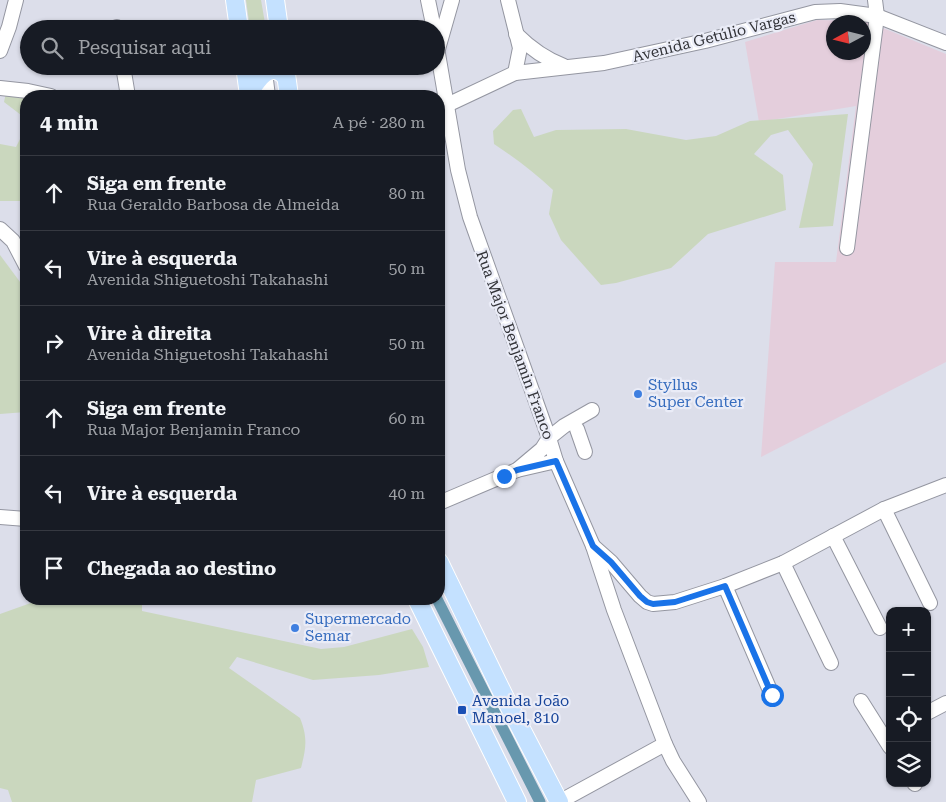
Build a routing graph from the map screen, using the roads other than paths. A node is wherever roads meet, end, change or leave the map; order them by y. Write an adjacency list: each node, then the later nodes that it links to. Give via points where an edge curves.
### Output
1 (16, 0): 15 (street)
2 (235, 0): 9 (main road)
3 (275, 0): 10 (main road)
4 (428, 0): 11 (street)
5 (452, 0): 12 (street)
6 (508, 0): 13 (street)
7 (876, 0): 8 (street)
8 (877, 16): 14 (street, Avenida Getúlio Vargas); 16 (street, Avenida Getúlio Vargas, via 840,10 816,12 705,41 604,63); 37 (street)
9 (238, 20)
10 (278, 20)
11 (432, 20)
12 (445, 21)
13 (516, 34): 16 (street, via 528,47); 17 (street, via 520,48)
14 (946, 43)
15 (0, 51)
16 (567, 67): 17 (street, Avenida Getúlio Vargas)
17 (515, 73): 33 (street, Avenida Getúlio Vargas)
18 (124, 75): 26 (street)
19 (246, 75): 27 (main road)
20 (262, 75): 28 (main road)
21 (265, 75): 29 (street)
22 (286, 75): 30 (main road)
23 (442, 75): 31 (street, Rua Major Benjamin Franco)
24 (0, 88): 25 (street)
25 (20, 90)
26 (127, 90)
27 (248, 90)
28 (252, 90)
29 (267, 90)
30 (288, 90)
31 (444, 90)
32 (445, 93): 33 (street, Rua Major Benjamin Franco)
33 (447, 105): 34 (street, Rua Major Benjamin Franco)
34 (445, 115)
35 (445, 124): 41 (street, Rua Major Benjamin Franco, via 470,218)
36 (0, 229): 38 (street)
37 (847, 248)
38 (20, 255)
39 (592, 410): 41 (street)
40 (577, 430): 42 (street)
41 (549, 438): 43 (street, Rua Major Benjamin Franco); 44 (street, via 542,449)
42 (585, 452)
43 (556, 461): 44 (street); 51 (street, Rua Major Benjamin Franco)
44 (517, 470): 46 (street)
45 (946, 485): 47 (street)
46 (445, 500)
47 (884, 510): 50 (street); 55 (street)
48 (0, 517): 49 (street)
49 (20, 519)
50 (834, 536): 52 (street); 57 (street)
51 (593, 546): 54 (street, via 640,596 653,604 675,602); 64 (street, Rua Major Benjamin Franco)
52 (783, 563): 54 (street); 58 (street)
53 (445, 574): 66 (main road)
54 (725, 586): 59 (street)
55 (930, 603)
56 (420, 605): 65 (main road)
57 (880, 628)
58 (831, 663)
59 (772, 695)
60 (862, 701): 63 (street)
61 (946, 703): 62 (street)
62 (931, 711)
63 (886, 739)
64 (665, 744): 66 (street); 67 (street, Rua Major Benjamin Franco)
65 (517, 802)
66 (559, 802)
67 (699, 802)

